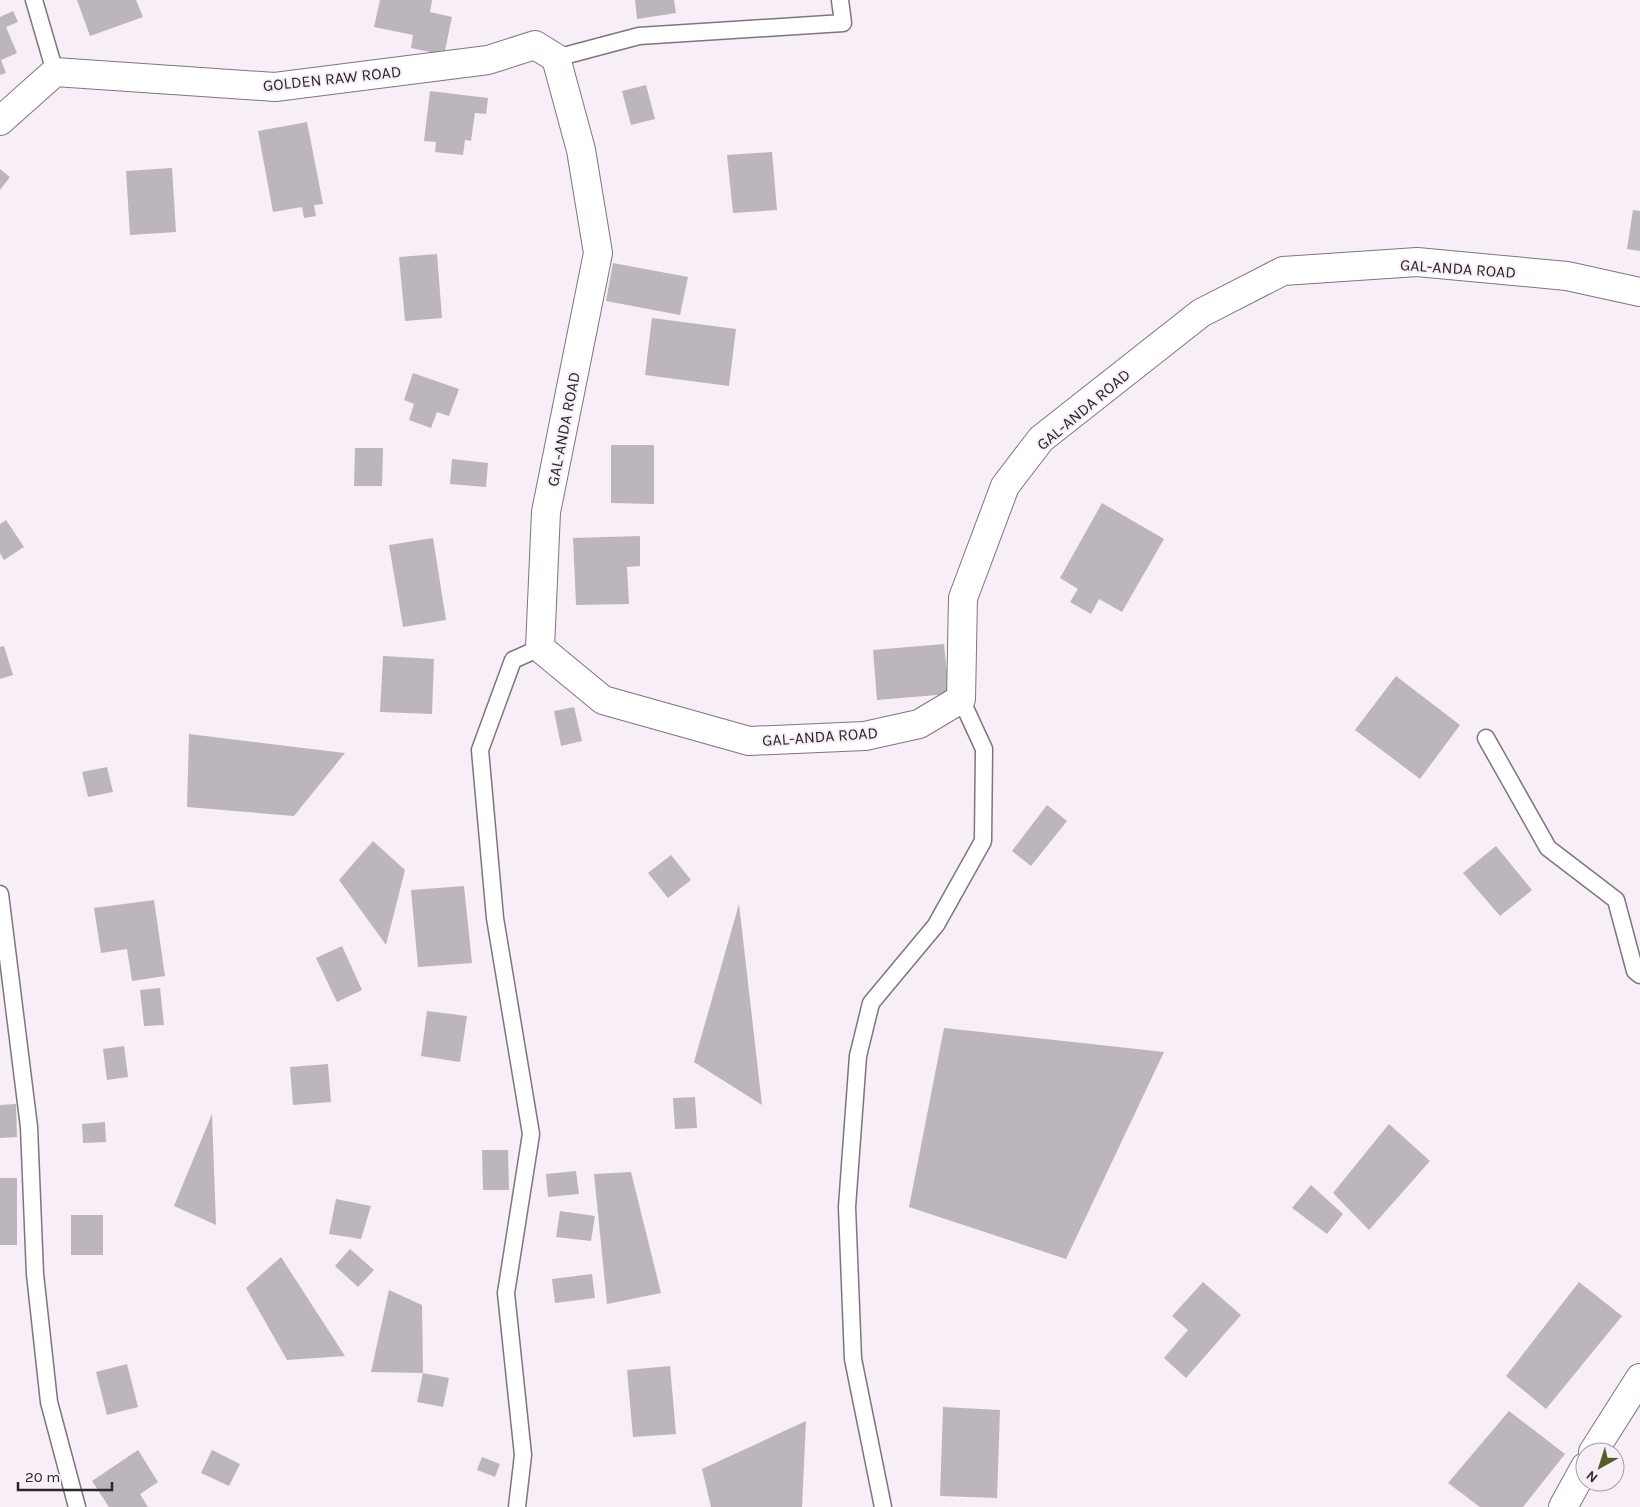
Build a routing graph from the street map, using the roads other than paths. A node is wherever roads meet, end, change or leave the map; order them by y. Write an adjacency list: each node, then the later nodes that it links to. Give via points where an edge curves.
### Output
1 (34, 0): 4 (lane)
2 (840, 0): 3 (lane, via 843,23 639,36)
3 (556, 58): 4 (street, GOLDEN RAW ROAD, via 535,45 488,60 275,87); 7 (street, GAL-ANDA ROAD, via 581,150 598,253 546,512)
4 (55, 72): 5 (street)
5 (0, 121)
6 (1640, 292): 8 (street, GAL-ANDA ROAD, via 1567,276 1417,262 1283,272 1201,313 1041,439 1005,486 963,598)
7 (540, 648): 8 (street, GAL-ANDA ROAD, via 603,700 749,741 865,736 920,724); 16 (lane, via 513,660 480,750 495,918 531,1134 506,1292 522,1455)
8 (961, 699): 17 (lane, via 984,748 983,841 936,924 871,1003 858,1056 847,1207 854,1359)
9 (1486, 738): 11 (lane, via 1548,848 1616,900 1635,971)
10 (0, 894): 15 (lane, via 29,1127 35,1274 49,1402)
11 (1640, 974)
12 (1640, 1378): 13 (street)
13 (1599, 1442)
14 (1575, 1485): 18 (street)
15 (78, 1507)
16 (517, 1507)
17 (883, 1507)
18 (1563, 1507)

